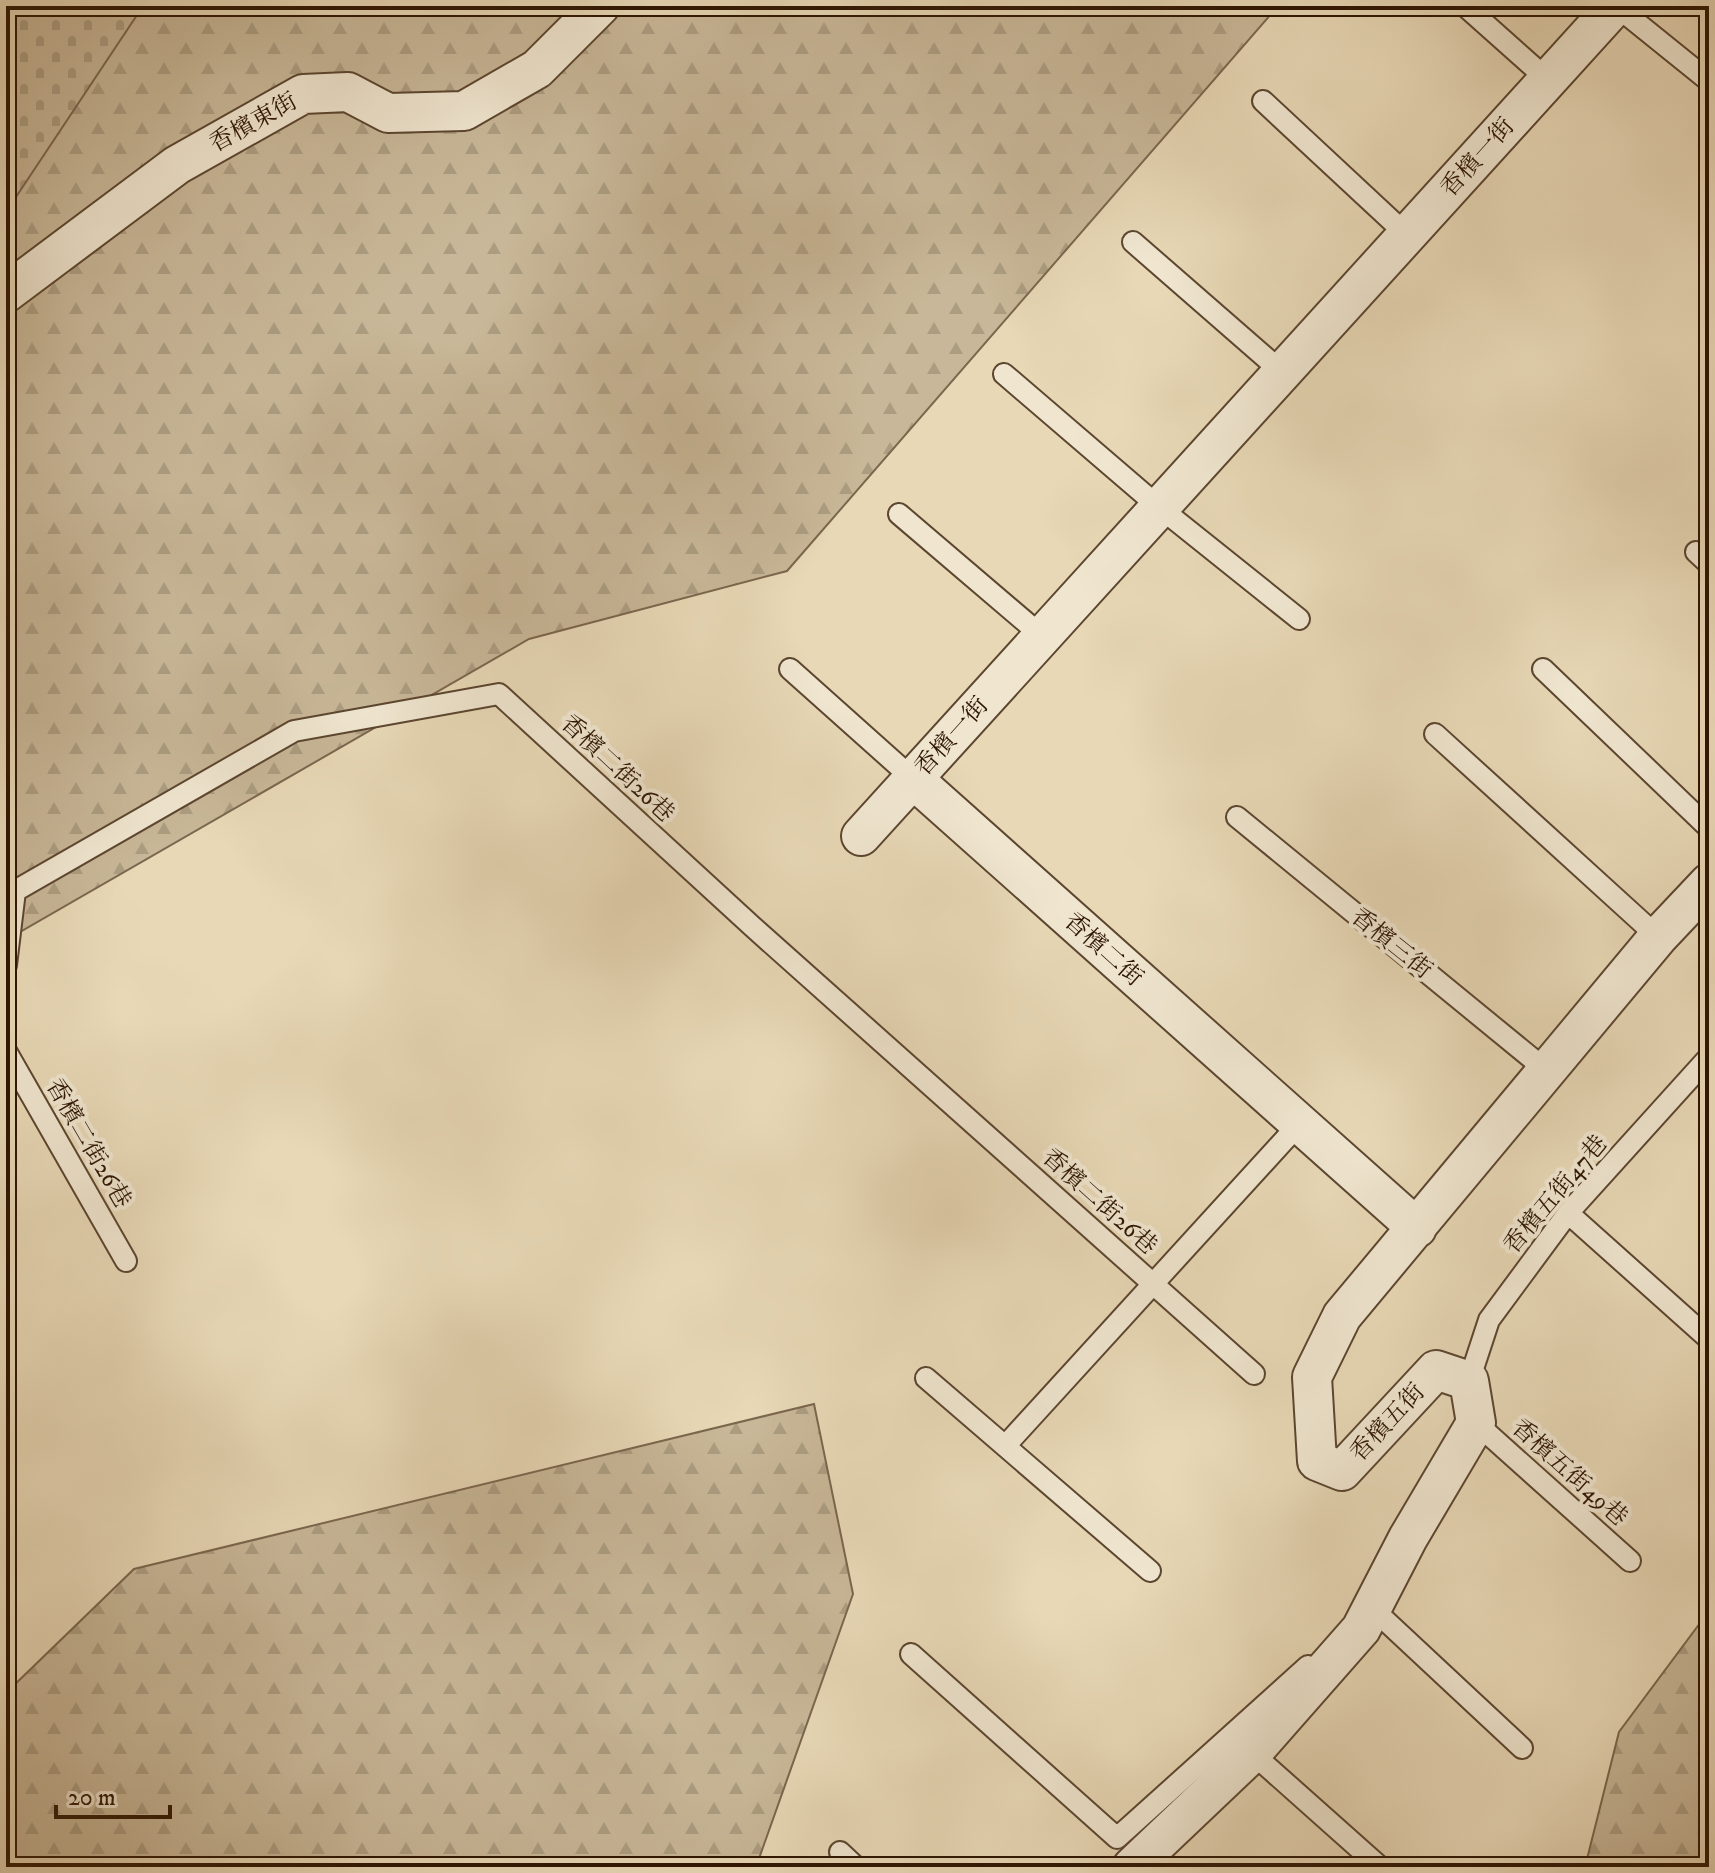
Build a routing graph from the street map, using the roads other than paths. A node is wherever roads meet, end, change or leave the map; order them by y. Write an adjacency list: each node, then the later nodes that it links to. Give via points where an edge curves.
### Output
1 (600, 6): 9 (street, 香檳東街, via 537,69 464,111 388,113 348,92 303,94 177,165)
2 (1465, 6): 4 (lane)
3 (1616, 6): 4 (street, 香檳一街); 5 (lane, 香檳一街)
4 (1548, 80): 7 (street, 香檳一街)
5 (1709, 81)
6 (1263, 101): 7 (lane)
7 (1407, 235): 10 (street, 香檳一街)
8 (1133, 242): 10 (lane)
9 (6, 293)
10 (1282, 372): 12 (street, 香檳一街)
11 (1004, 374): 12 (lane)
12 (1159, 507): 14 (lane); 15 (street, 香檳一街)
13 (899, 514): 15 (lane)
14 (1299, 619)
15 (1042, 636): 19 (street, 香檳一街)
16 (790, 669): 19 (lane, 香檳二街)
17 (1543, 669): 21 (lane)
18 (1435, 734): 24 (lane)
19 (912, 778): 22 (street, 香檳一街); 29 (street, 香檳二街)
20 (1237, 817): 28 (lane, 香檳三街)
21 (1709, 828)
22 (861, 836)
23 (1709, 883): 24 (street)
24 (1658, 937): 28 (street)
25 (6, 965): 33 (lane, 香檳二街26巷, via 15,891 294,731 499,694)
26 (6, 1051): 32 (lane, 香檳二街26巷)
27 (1709, 1057): 30 (lane, 香檳五街47巷)
28 (1546, 1070): 31 (street)
29 (1300, 1123): 31 (street, 香檳二街); 33 (lane, 香檳二街26巷)
30 (1568, 1213): 34 (lane); 37 (lane, 香檳五街47巷, via 1489,1320)
31 (1417, 1228): 37 (street, 香檳五街, via 1342,1316 1312,1377 1317,1461 1342,1471 1436,1370)
32 (126, 1261)
33 (1153, 1283): 35 (lane, 香檳二街26巷); 39 (lane, 香檳二街26巷)
34 (1709, 1339)
35 (1254, 1374)
36 (926, 1378): 39 (lane)
37 (1469, 1381): 38 (street)
38 (1476, 1423): 40 (lane, 香檳五街49巷); 42 (street)
39 (1006, 1445): 41 (lane)
40 (1630, 1561)
41 (1150, 1571)
42 (1372, 1608): 43 (lane, via 1117,1838); 44 (lane); 45 (street, via 1361,1629)
43 (911, 1654)
44 (1522, 1748)
45 (1252, 1753): 48 (street); 49 (lane)
46 (840, 1852): 47 (lane)
47 (856, 1867)
48 (1132, 1867)
49 (1380, 1867)

